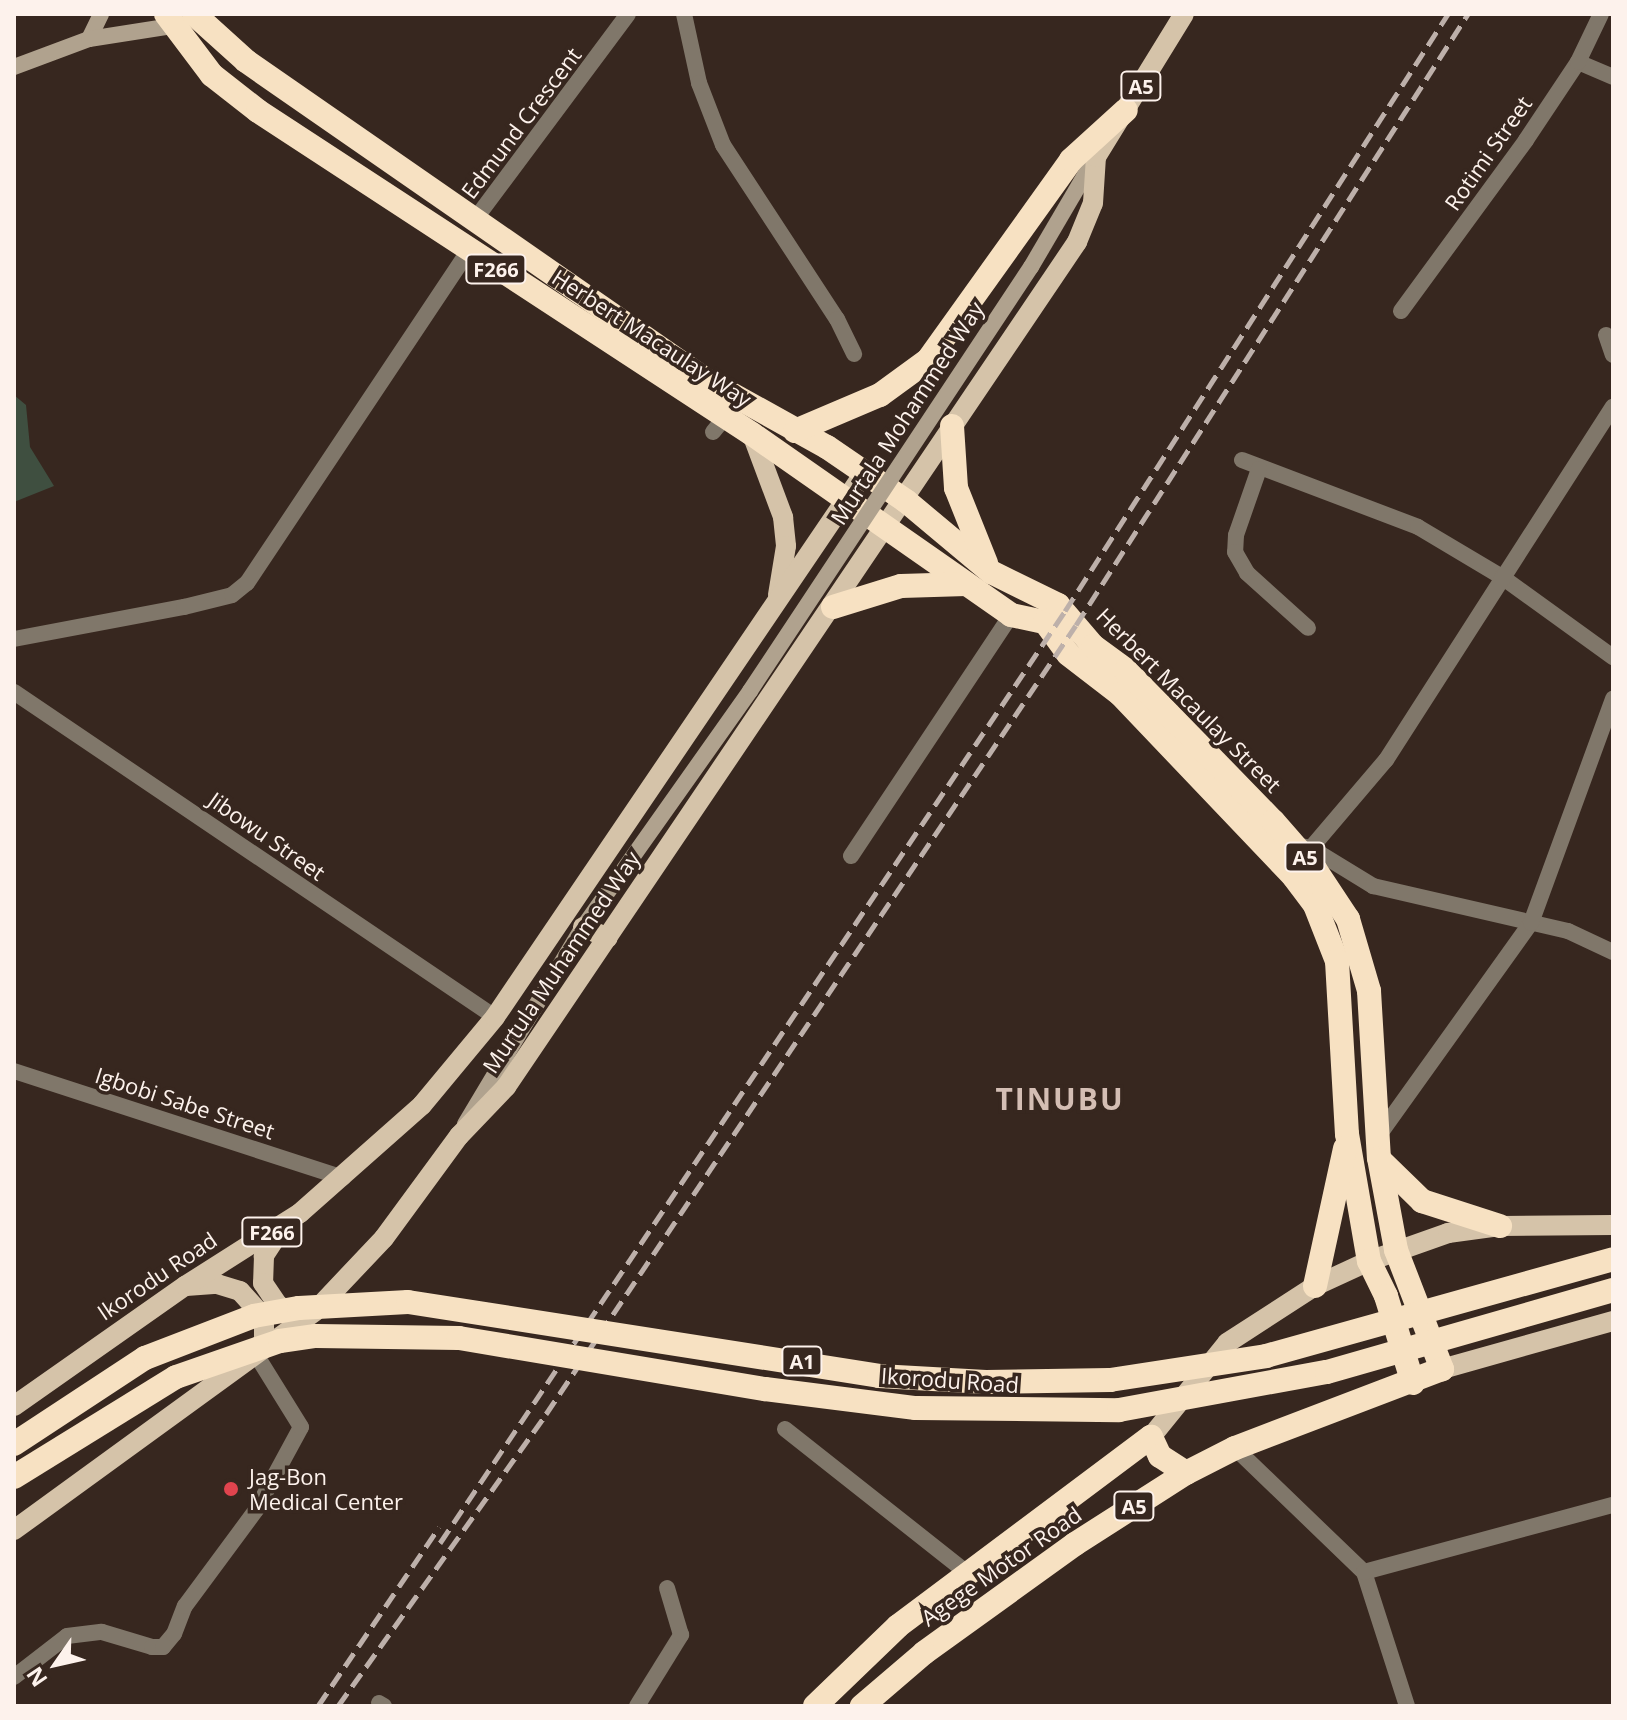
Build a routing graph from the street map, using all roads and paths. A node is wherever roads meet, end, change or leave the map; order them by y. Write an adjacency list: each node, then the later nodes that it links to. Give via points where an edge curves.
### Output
1 (101, 14): 8 (main road)
2 (194, 14): 14 (highway, Herbert Macaulay Way / F266, via 246,61)
3 (628, 14): 14 (street, Edmund Crescent)
4 (684, 14): 18 (street, via 699,83 723,145 837,319)
5 (1184, 14): 12 (main road, A5)
6 (1601, 14): 9 (street, Rotimi Street)
7 (169, 20): 8 (main road); 15 (highway, Herbert Macaulay Way / F266, via 212,75 258,111)
8 (89, 39): 10 (main road)
9 (1578, 62): 11 (street); 16 (street, Rotimi Street)
10 (14, 67)
11 (1613, 77)
12 (1126, 110): 13 (main road, A5); 22 (highway, via 1071,160 928,360 880,395)
13 (1096, 157): 21 (main road, A5, via 1093,203 1077,242); 39 (main road, Murtala Mohammed Way, bridge, via 1031,267)
14 (476, 218): 22 (highway, Herbert Macaulay Way / F266, via 706,380)
15 (468, 251): 23 (highway, Herbert Macaulay Way / F266, via 719,425); 37 (street, via 247,583 232,595 184,607)
16 (1401, 311)
17 (1606, 335): 19 (street)
18 (854, 354)
19 (1613, 355)
20 (1613, 407): 31 (street)
21 (952, 426): 28 (main road, A5); 30 (highway, via 956,488)
22 (795, 431): 26 (highway, Herbert Macaulay Way / F266)
23 (752, 434): 27 (highway, Herbert Macaulay Way / F266); 34 (main road, via 775,490 786,546)
24 (1242, 460): 25 (street)
25 (1259, 469): 31 (street, via 1382,510); 36 (street, via 1235,552 1247,573)
26 (864, 473): 27 (main road, Murtula Muhammed Way); 28 (highway, Herbert Macaulay Street / A5)
27 (848, 501): 29 (highway, Herbert Macaulay Street / A5); 34 (main road, Murtula Muhammed Way)
28 (906, 501): 29 (main road, A5); 30 (highway, Herbert Macaulay Street / A5)
29 (887, 530): 32 (highway, Herbert Macaulay Street / A5); 33 (main road, Murtula Muhammed Way)
30 (991, 572): 42 (highway, Herbert Macaulay Street / A5, via 1058,605)
31 (1502, 577): 38 (street); 42 (street, via 1386,760)
32 (967, 584): 33 (highway, via 901,586); 35 (highway, Herbert Macaulay Street / A5)
33 (833, 607): 46 (main road, Murtula Muhammed Way)
34 (772, 614): 48 (main road, Murtula Muhammed Way)
35 (1011, 615): 43 (street); 50 (highway, Herbert Macaulay Street / A5, via 1045,622 1053,629 1068,654 1148,721 1315,905 1337,961 1341,989)
36 (1308, 628)
37 (14, 639)
38 (1613, 657)
39 (750, 691): 45 (main road, Murtula Muhammed Way)
40 (14, 692): 48 (street, Jibowu Street)
41 (1613, 699): 44 (street)
42 (1303, 847): 44 (street, via 1373,886); 52 (highway, Herbert Macaulay Street / A5, via 1336,897 1363,966)
43 (851, 856)
44 (1531, 923): 47 (street, via 1568,931); 52 (street)
45 (583, 927): 46 (main road); 51 (main road, Murtula Muhammed Way)
46 (608, 938): 51 (main road, Murtula Muhammed Way, via 506,1087)
47 (1613, 952)
48 (495, 1017): 53 (main road, Ikorodu Road / F266, via 422,1105)
49 (14, 1071): 53 (street, Igbobi Sabe Street)
50 (1347, 1134): 59 (highway, Herbert Macaulay Street / A5); 61 (highway)
51 (459, 1136): 63 (main road, via 384,1238)
52 (1379, 1146): 56 (highway, via 1422,1201); 57 (highway, Herbert Macaulay Street / A5)
53 (343, 1178): 54 (main road, Ikorodu Road / F266)
54 (284, 1224): 60 (main road, Ikorodu Road / F266); 63 (main road, via 264,1256 263,1283 288,1315)
55 (1613, 1225): 56 (main road)
56 (1500, 1226): 57 (main road, via 1448,1233)
57 (1396, 1250): 59 (main road); 66 (highway, Herbert Macaulay Street / A5)
58 (1613, 1259): 71 (highway, Ikorodu Road / A1, bridge, via 1266,1356 1110,1380 986,1382 879,1376 408,1302 299,1308 254,1316 145,1358)
59 (1369, 1261): 61 (main road); 67 (highway, Herbert Macaulay Street / A5, via 1386,1296)
60 (185, 1286): 65 (main road, via 217,1284 240,1291 264,1318 264,1340); 68 (main road, Ikorodu Road / F266)
61 (1315, 1286): 70 (main road, via 1227,1343)
62 (1613, 1290): 74 (highway, Ikorodu Road / A1, bridge, via 1327,1372 1119,1410 916,1408 765,1389 459,1338 316,1336 280,1341 176,1377)
63 (315, 1311): 65 (main road)
64 (1613, 1321): 66 (main road)
65 (254, 1357): 76 (main road); 80 (street, via 301,1427 256,1510 185,1606 174,1634 163,1647 102,1632 67,1636)
66 (1442, 1369): 67 (highway, Agege Motor Road / A5)
67 (1413, 1383): 72 (highway, Agege Motor Road / A5)
68 (14, 1406)
69 (785, 1429): 77 (street)
70 (1151, 1437): 73 (highway, via 1160,1456); 77 (highway, Agege Motor Road / A5)
71 (14, 1444)
72 (1235, 1448): 73 (highway, Agege Motor Road / A5); 78 (street)
73 (1186, 1473): 83 (highway, Agege Motor Road / A5, via 1050,1562 924,1653)
74 (14, 1477)
75 (1613, 1505): 78 (street)
76 (14, 1530)
77 (966, 1572): 82 (highway, Agege Motor Road / A5, via 898,1626)
78 (1364, 1572): 84 (street)
79 (667, 1588): 81 (street, via 681,1635)
80 (14, 1677)
81 (637, 1706)
82 (815, 1706)
83 (862, 1706)
84 (1407, 1706)

